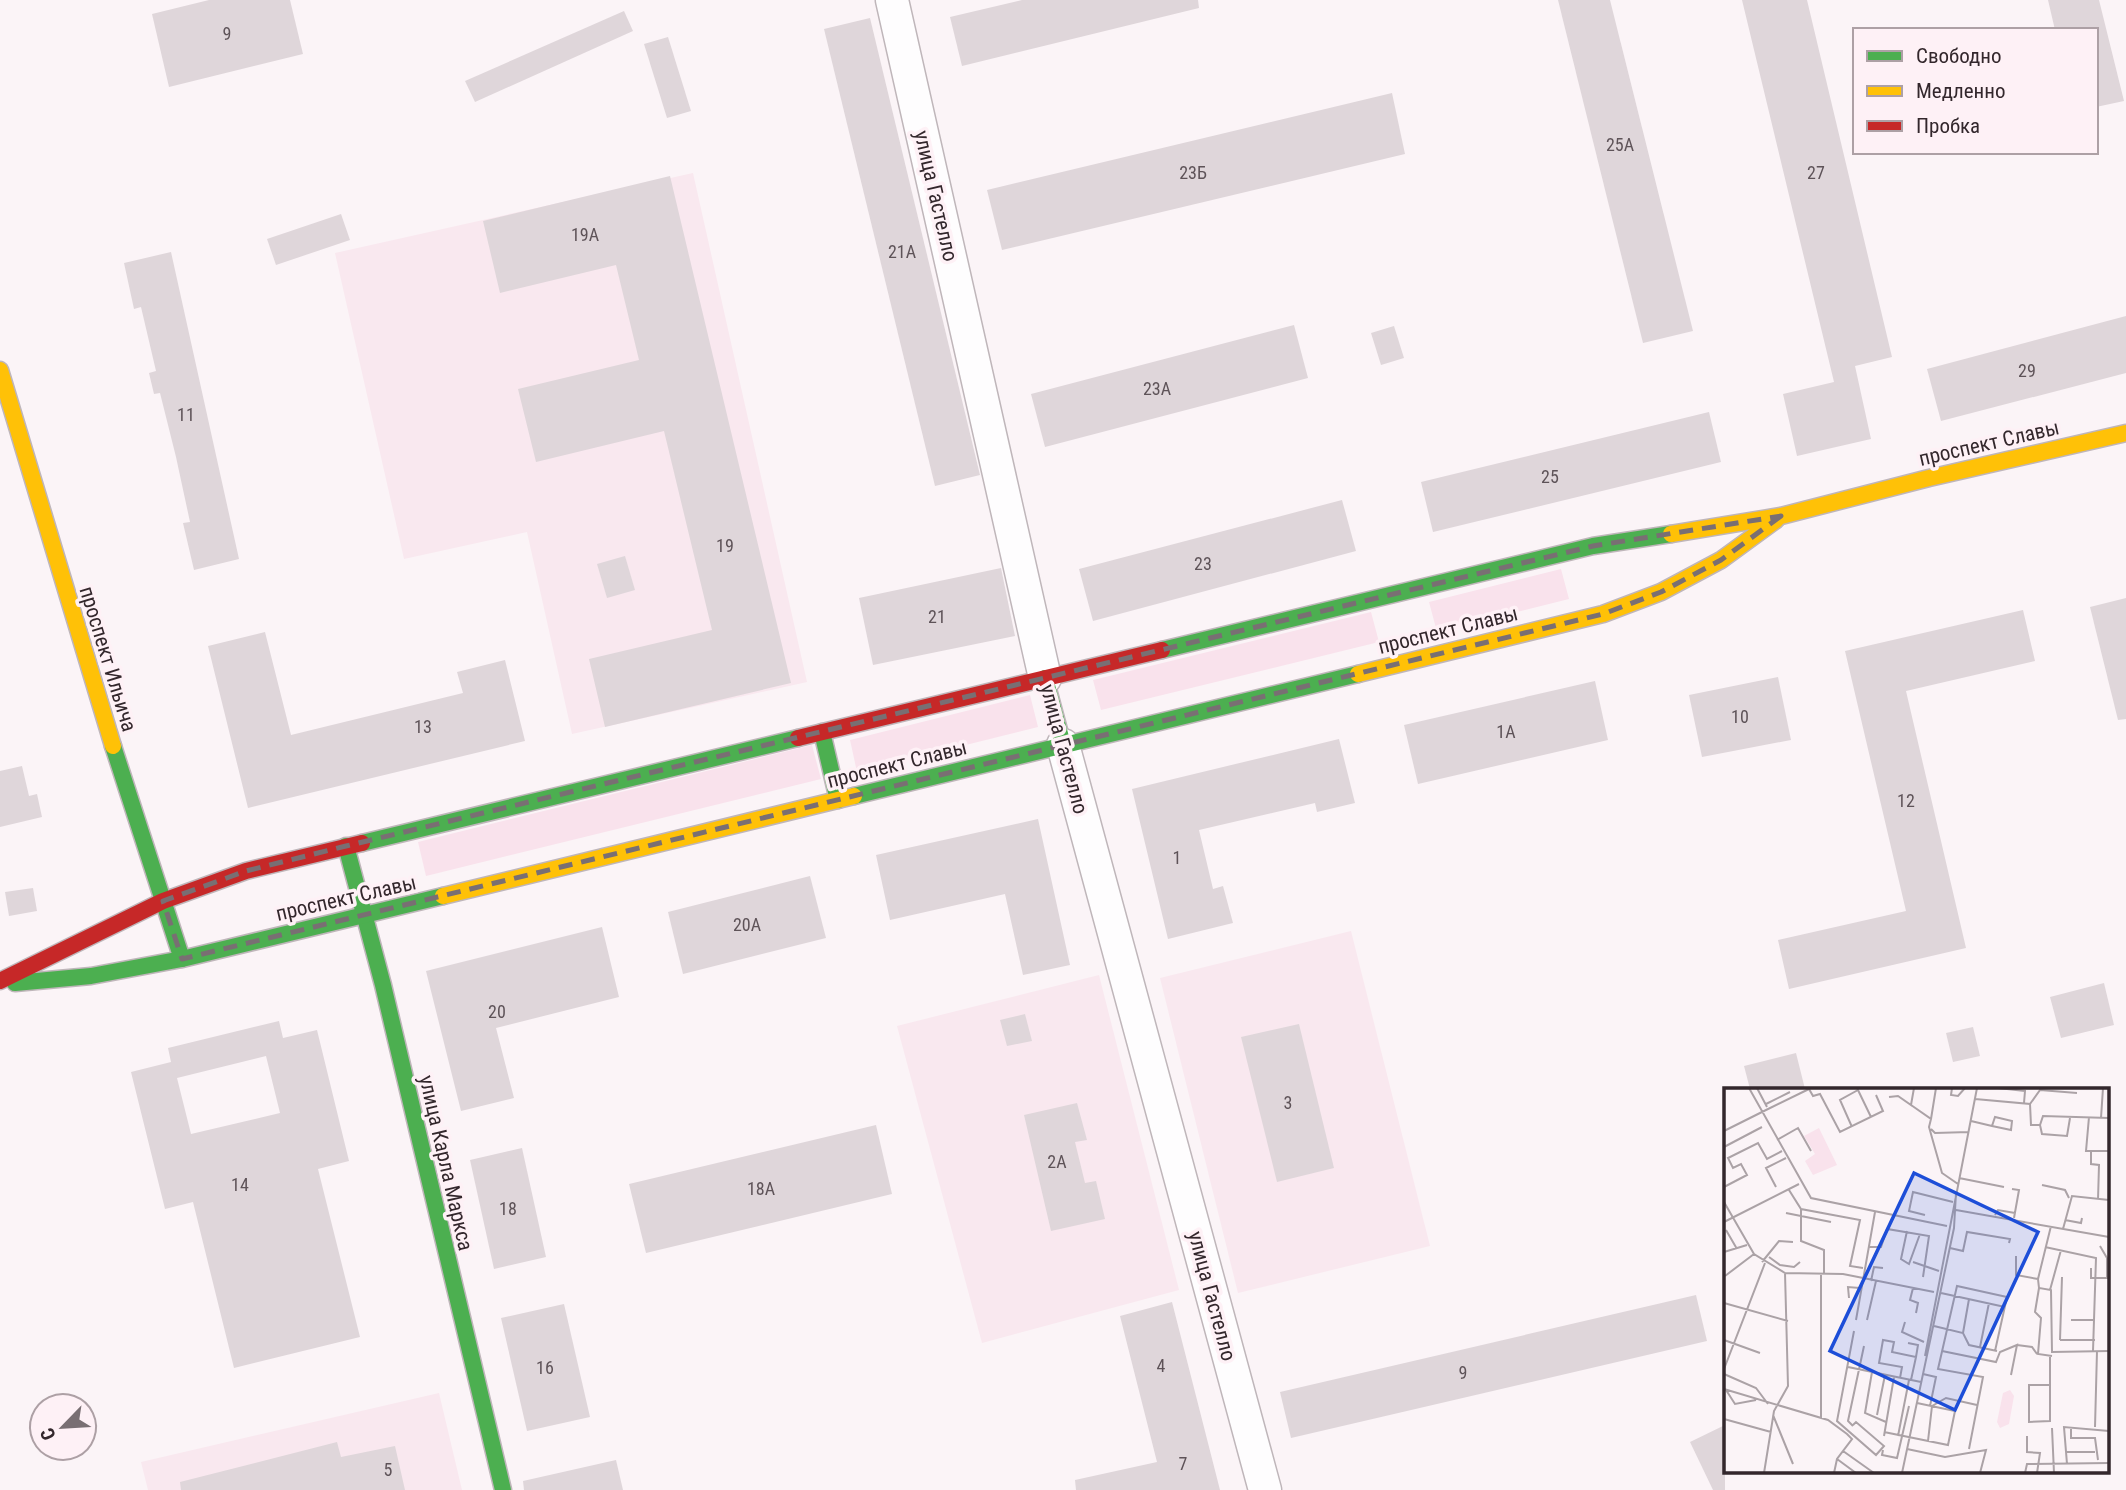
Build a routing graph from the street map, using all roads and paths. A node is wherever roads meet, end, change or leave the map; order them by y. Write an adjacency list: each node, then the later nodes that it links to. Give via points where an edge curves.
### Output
1 (892, 0): 5 (street, улица Гастелло)
2 (0, 370): 10 (main road, проспект Ильича)
3 (2126, 433): 4 (main road, проспект Славы)
4 (1781, 516): 5 (main road, проспект Славы, via 1593,546); 7 (main road, проспект Славы, via 1721,561 1661,592 1603,614)
5 (1045, 678): 6 (main road, проспект Славы); 7 (main road, улица Гастелло)
6 (822, 732): 8 (main road); 9 (main road, проспект Славы)
7 (1063, 745): 8 (main road, проспект Славы); 15 (street, улица Гастелло)
8 (838, 800): 11 (main road, проспект Славы)
9 (346, 846): 10 (main road, проспект Славы, via 246,871); 11 (main road, улица Карла Маркса)
10 (163, 901): 12 (main road, проспект Ильича); 13 (main road, проспект Славы)
11 (365, 916): 12 (main road, проспект Славы); 14 (main road, улица Карла Маркса)
12 (181, 959): 13 (main road, проспект Славы, via 92,976)
13 (0, 982)
14 (503, 1490)
15 (1265, 1490)

